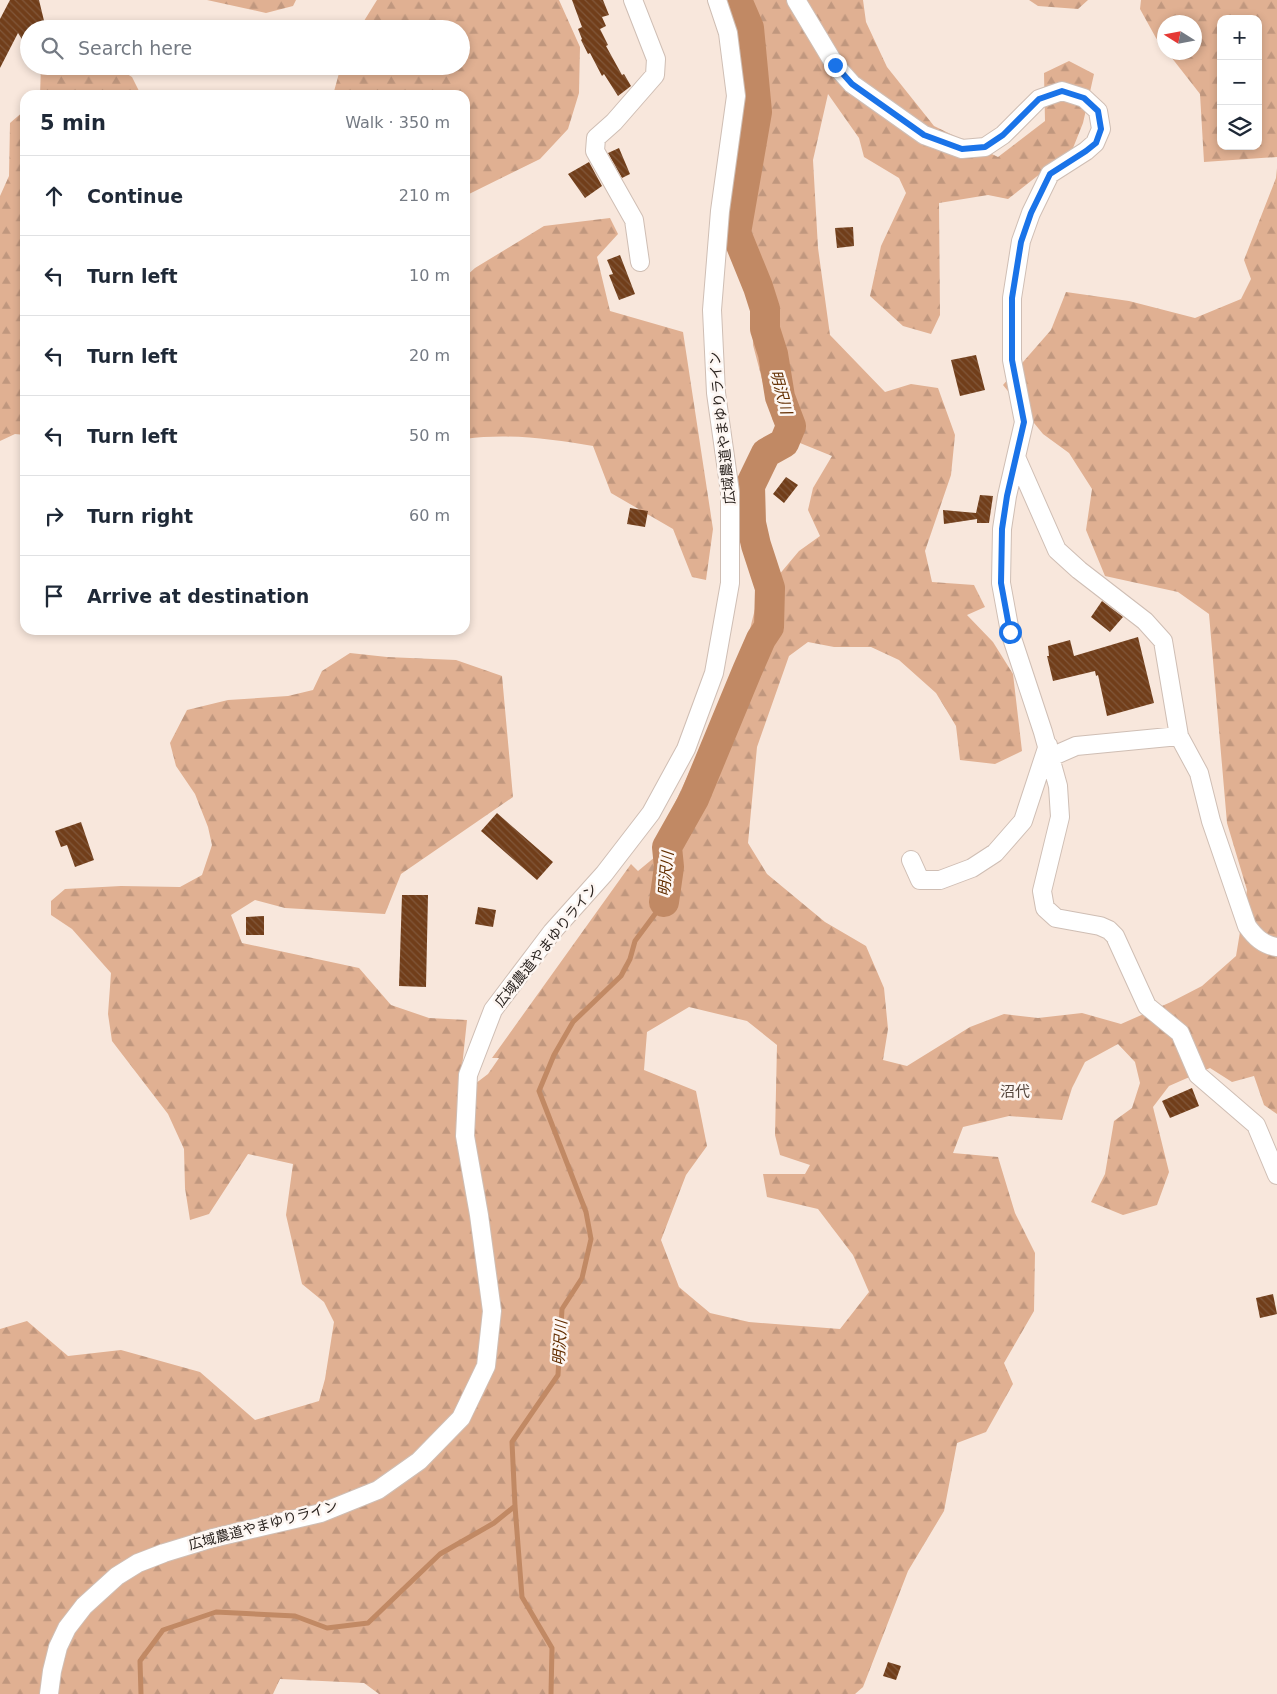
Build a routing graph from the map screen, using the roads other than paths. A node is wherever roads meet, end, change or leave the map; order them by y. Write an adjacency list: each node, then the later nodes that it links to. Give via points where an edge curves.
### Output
1 (633, 0): 4 (street, via 656,59 655,76 596,138 595,151 634,220)
2 (717, 0): 11 (street, 広域農道やまゆりライン, via 728,33 736,96 720,211 712,310 716,392 730,492 730,583 714,673 686,749 651,813 604,874 552,932 493,1010 468,1075 465,1136 492,1311 486,1366 461,1418 420,1461 378,1490 321,1513 164,1552 117,1576 84,1606 67,1628 58,1647)
3 (796, 0): 5 (street, via 835,65 852,84 931,138 962,149 985,147 1003,135 1039,99 1062,91 1084,98 1098,111 1101,129 1096,143 1050,174 1021,242 1012,298 1012,360 1024,422)
4 (640, 262)
5 (1016, 457): 6 (street, via 1057,550 1145,620 1163,642); 7 (street, via 1002,529 1001,583 1010,632)
6 (1179, 736): 7 (street); 9 (street, via 1199,773 1211,822 1247,926 1259,940)
7 (1049, 751): 8 (street, via 1023,821 995,853 972,868 940,880 920,880); 10 (street, via 1058,786 1060,818 1042,891 1045,908 1056,918 1100,926 1115,936 1147,1006 1180,1033 1198,1075 1256,1125)
8 (911, 860)
9 (1277, 947)
10 (1277, 1175)
11 (49, 1694)

